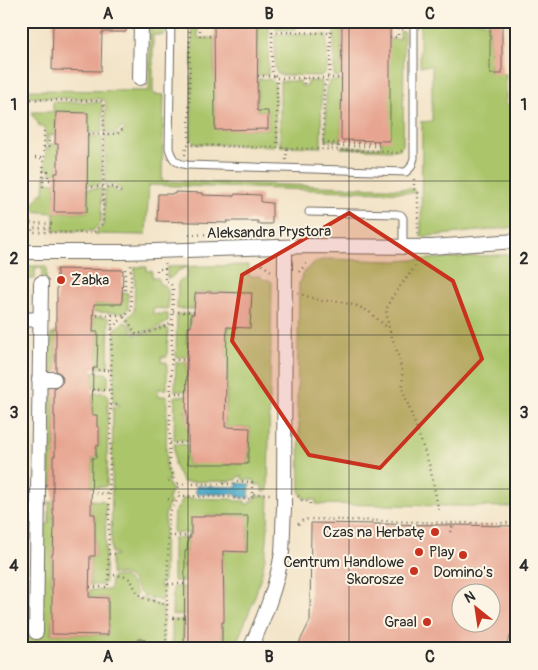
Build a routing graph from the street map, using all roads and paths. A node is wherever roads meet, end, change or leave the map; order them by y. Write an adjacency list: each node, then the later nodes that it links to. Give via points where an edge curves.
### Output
1 (141, 21): 14 (street)
2 (171, 21): 5 (lane, via 169,148 175,161 188,165 406,172 414,158)
3 (272, 21): 8 (path)
4 (331, 21): 9 (path)
5 (414, 21)
6 (190, 23): 10 (path, via 200,25 200,36); 29 (path, via 190,142 194,145)
7 (403, 29): 11 (path, via 398,29 398,36)
8 (272, 32): 9 (path); 13 (path, via 272,70)
9 (331, 33): 16 (path)
10 (214, 36)
11 (390, 36)
12 (258, 76): 13 (path)
13 (276, 77): 15 (path); 29 (path)
14 (140, 78)
15 (304, 78): 16 (path); 18 (path)
16 (327, 78): 17 (path); 25 (path)
17 (342, 78)
18 (304, 86)
19 (21, 99): 23 (path, via 101,101 104,104)
20 (124, 128): 23 (path, via 117,134)
21 (44, 131): 26 (path)
22 (88, 134): 23 (path)
23 (104, 134): 38 (path)
24 (50, 137): 26 (path, via 49,147)
25 (323, 143): 27 (path, via 323,146); 27 (path, via 380,143 380,146)
26 (44, 146): 33 (path)
27 (339, 146): 30 (path)
28 (404, 147): 31 (path)
29 (277, 148): 30 (path)
30 (339, 150): 31 (path)
31 (397, 153): 34 (path)
32 (35, 158): 33 (path)
33 (44, 158): 35 (path)
34 (397, 159)
35 (43, 171): 37 (path, via 48,171); 39 (path)
36 (414, 178): 44 (path, via 414,189 418,193)
37 (50, 180)
38 (103, 186): 40 (path); 41 (path, via 115,187); 43 (path, via 103,223 93,233 32,232 32,228 50,228 51,224 29,223 29,232)
39 (43, 187)
40 (87, 187)
41 (121, 192)
42 (309, 212): 47 (lane, via 401,215)
43 (21, 231)
44 (418, 238)
45 (517, 241): 47 (street, Aleksandra Prystora)
46 (285, 247): 47 (street, Aleksandra Prystora); 48 (street, Aleksandra Prystora); 117 (street, via 282,553 274,586)
47 (403, 248)
48 (21, 252)
49 (418, 258): 67 (path, via 386,310)
50 (311, 259): 54 (path)
51 (125, 263): 56 (path)
52 (131, 263): 62 (path, via 131,310)
53 (157, 271): 58 (path, via 165,268 165,281 172,285)
54 (298, 274)
55 (41, 283): 63 (street)
56 (125, 290)
57 (295, 292): 67 (path, via 321,301 357,306)
58 (172, 312): 59 (path); 65 (path)
59 (195, 312)
60 (92, 315): 61 (path)
61 (112, 315): 62 (path); 66 (path)
62 (125, 316): 65 (path, via 136,334); 66 (path)
63 (40, 319): 64 (street); 72 (street)
64 (21, 320)
65 (172, 323): 68 (path)
66 (112, 329): 71 (path)
67 (389, 329): 94 (path, via 402,370 403,390 430,468)
68 (172, 360): 69 (path); 76 (path)
69 (190, 360)
70 (93, 370): 71 (path)
71 (111, 370): 75 (path)
72 (39, 379): 73 (street); 110 (street)
73 (54, 379)
74 (93, 390): 75 (path)
75 (111, 390): 78 (path)
76 (171, 393): 77 (path); 80 (path)
77 (190, 393)
78 (111, 405): 79 (path); 87 (path)
79 (119, 405)
80 (170, 442): 81 (path); 82 (path, via 169,466)
81 (189, 443)
82 (174, 477): 83 (path); 84 (path)
83 (168, 481)
84 (178, 484): 88 (path, via 252,482); 89 (path)
85 (297, 492): 93 (path)
86 (91, 494): 87 (path)
87 (110, 494): 101 (path)
88 (252, 494): 89 (path, via 252,499); 92 (path, via 272,494)
89 (179, 496): 91 (path)
90 (168, 499): 91 (path)
91 (176, 502): 99 (path, via 169,514)
92 (271, 502)
93 (310, 504)
94 (439, 512)
95 (454, 523): 96 (path); 97 (path, via 310,518 301,521); 98 (path)
96 (517, 523)
97 (297, 527)
98 (450, 532)
99 (169, 536): 100 (path); 104 (path)
100 (192, 536)
101 (109, 554): 102 (path); 103 (path)
102 (116, 554)
103 (108, 575): 106 (path, via 108,587); 107 (path, via 130,579)
104 (168, 584): 105 (path); 111 (path)
105 (187, 584)
106 (90, 587)
107 (139, 595): 108 (path); 111 (path)
108 (136, 598)
109 (21, 603): 110 (street)
110 (36, 603): 115 (street)
111 (168, 605): 112 (path)
112 (168, 618): 113 (path); 116 (path)
113 (186, 618)
114 (517, 631): 118 (path)
115 (36, 632)
116 (166, 649)
117 (250, 649)
118 (508, 649)

